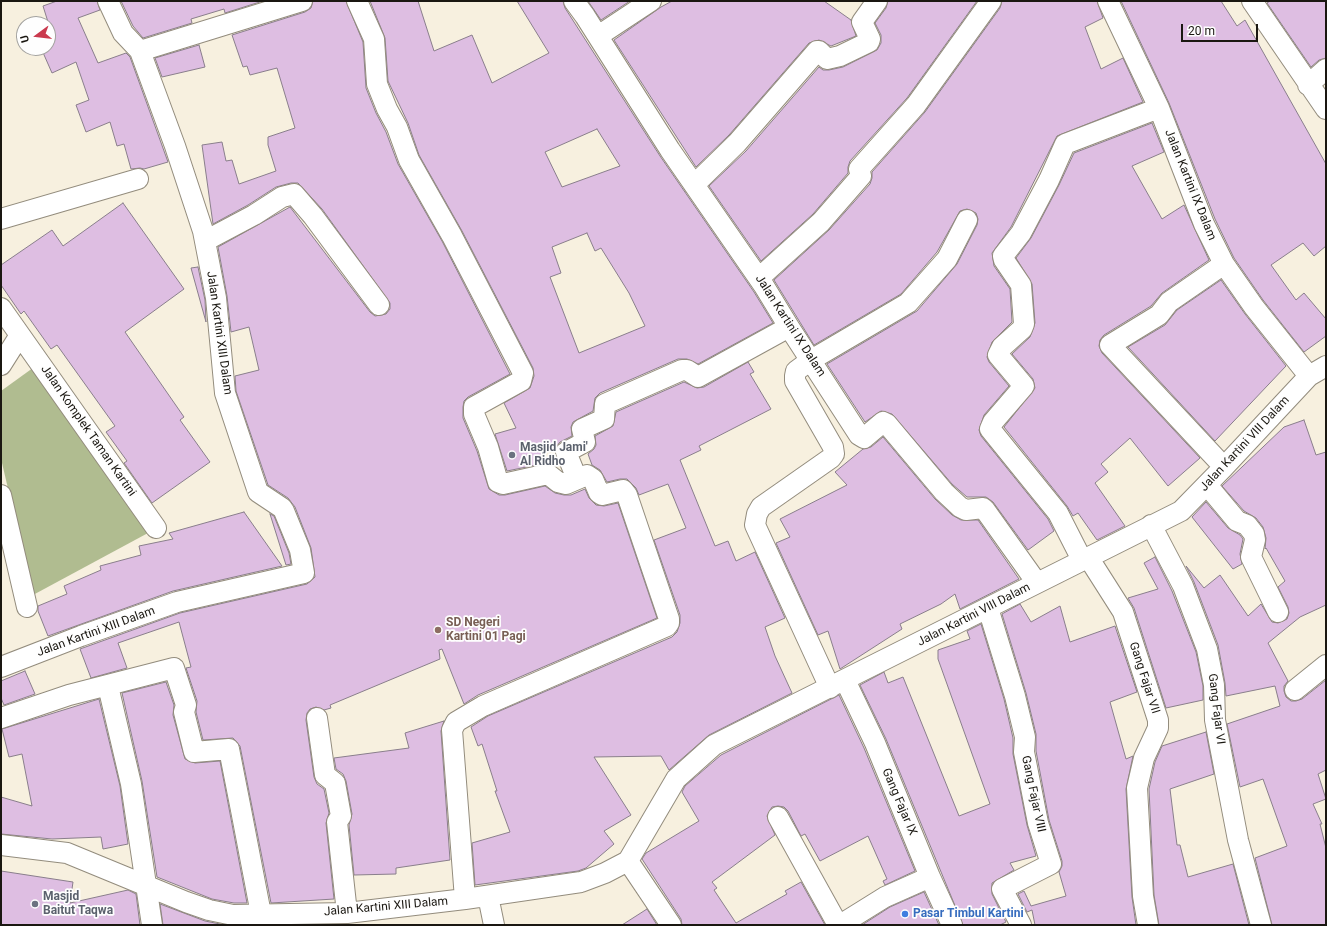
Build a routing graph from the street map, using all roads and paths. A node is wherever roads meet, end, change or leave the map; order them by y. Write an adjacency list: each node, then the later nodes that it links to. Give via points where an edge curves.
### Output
1 (108, 1): 11 (street, via 123,33)
2 (302, 1): 11 (street)
3 (357, 1): 32 (street, via 374,39 377,84 409,160 452,236 523,373 521,381 474,407 474,414 488,447 498,482 503,484 544,474 552,475 562,484)
4 (574, 1): 10 (street, Jalan Kartini IX Dalam)
5 (651, 1): 10 (street)
6 (877, 1): 17 (street, via 862,22 869,42 840,56 826,59 816,51 737,143)
7 (991, 1): 22 (street, via 916,105 859,169 861,176 822,222)
8 (1108, 1): 14 (street, Jalan Kartini IX Dalam)
9 (1252, 1): 13 (street)
10 (598, 36): 17 (street, Jalan Kartini IX Dalam)
11 (140, 51): 20 (street, Jalan Kartini XIII Dalam, via 175,146)
12 (1326, 69): 13 (street)
13 (1308, 85): 15 (street)
14 (1159, 108): 21 (street, Jalan Kartini IX Dalam, via 1204,224); 37 (street, Gang Fajar VII, via 1064,144 1049,180 1021,233 1003,256 1021,285 1024,324 1022,329 1002,347 998,355 1024,386 990,429 1058,513)
15 (1326, 109)
16 (138, 179): 18 (street)
17 (694, 185): 22 (street, Jalan Kartini IX Dalam)
18 (1, 219)
19 (967, 220): 27 (street, via 947,259 908,303)
20 (205, 241): 23 (street, via 282,197 294,194); 43 (street, Jalan Kartini XIII Dalam, via 216,298 225,393 258,492 284,511 300,550 304,573 177,602)
21 (1224, 264): 30 (street, Jalan Kartini IX Dalam, via 1254,307); 31 (street, via 1169,302 1158,316 1110,345)
22 (759, 278): 25 (street, Jalan Kartini IX Dalam)
23 (379, 305)
24 (1, 308): 26 (street, Jalan Komplek Taman Kartini)
25 (789, 327): 27 (street, Jalan Kartini IX Dalam); 32 (street, via 698,377 687,370 682,370 605,404 604,419 582,429 586,442 566,452)
26 (20, 335): 28 (street); 36 (street, Jalan Komplek Taman Kartini)
27 (811, 360): 38 (street, Jalan Kartini IX Dalam, via 859,436 864,438 884,422 887,424 944,492 960,507 966,510 985,510); 44 (street, Gang Fajar IX, via 796,371 795,381 833,447 834,454 761,507 755,525)
28 (1, 365)
29 (1326, 366): 30 (street, Jalan Kartini VIII Dalam)
30 (1309, 376): 31 (street, Jalan Kartini VIII Dalam)
31 (1224, 467): 33 (street, Jalan Kartini VIII Dalam)
32 (577, 479): 55 (street, via 590,476 602,495 623,490 669,623 483,706 456,722 452,730)
33 (1207, 485): 35 (street, Jalan Kartini VIII Dalam, via 1181,511); 41 (street, via 1237,521 1247,525 1254,534 1251,557)
34 (1, 495): 39 (street)
35 (1151, 525): 37 (street, Jalan Kartini VIII Dalam); 66 (street, Gang Fajar VI, via 1183,586 1207,649 1214,686 1216,720 1238,840)
36 (156, 528)
37 (1085, 558): 38 (street, Jalan Kartini VIII Dalam); 65 (street, Gang Fajar VII, via 1123,612 1158,720 1158,728 1144,758 1136,788 1143,896)
38 (1037, 583): 40 (street, Jalan Kartini VIII Dalam)
39 (28, 607)
40 (988, 608): 44 (street, Jalan Kartini VIII Dalam); 64 (street, Gang Fajar VIII, via 1015,696 1025,737 1024,752 1038,823 1051,864 1002,889)
41 (1278, 612)
42 (1326, 665): 46 (street)
43 (1, 667)
44 (838, 684): 51 (street, Jalan Kartini VIII Dalam, via 714,745 676,779); 52 (street, Gang Fajar IX, via 875,743)
45 (108, 686): 47 (street, via 69,695); 53 (street, via 131,784); 58 (street, via 173,667 186,705 184,712 194,752 229,749)
46 (1295, 690)
47 (1, 718)
48 (317, 718): 56 (street, via 325,775 335,783 341,816 337,822)
49 (778, 817): 62 (street)
50 (1, 845): 53 (street, Jalan Kartini XIII Dalam, via 67,853)
51 (628, 861): 54 (street, Jalan Kartini XIII Dalam, via 580,882); 61 (street)
52 (930, 876): 62 (street, via 886,897); 63 (street, Gang Fajar IX)
53 (146, 886): 58 (street, Jalan Kartini XIII Dalam, via 209,910); 59 (street)
54 (488, 896): 55 (street, Jalan Kartini XIII Dalam); 60 (street)
55 (465, 899): 57 (street, Jalan Kartini XIII Dalam)
56 (347, 913): 57 (street, Jalan Kartini XIII Dalam); 58 (street, Jalan Kartini XIII Dalam)
57 (388, 917)
58 (261, 920)
59 (152, 925)
60 (494, 925)
61 (671, 925)
62 (839, 925)
63 (952, 925)
64 (1021, 925)
65 (1148, 925)
66 (1261, 925)

